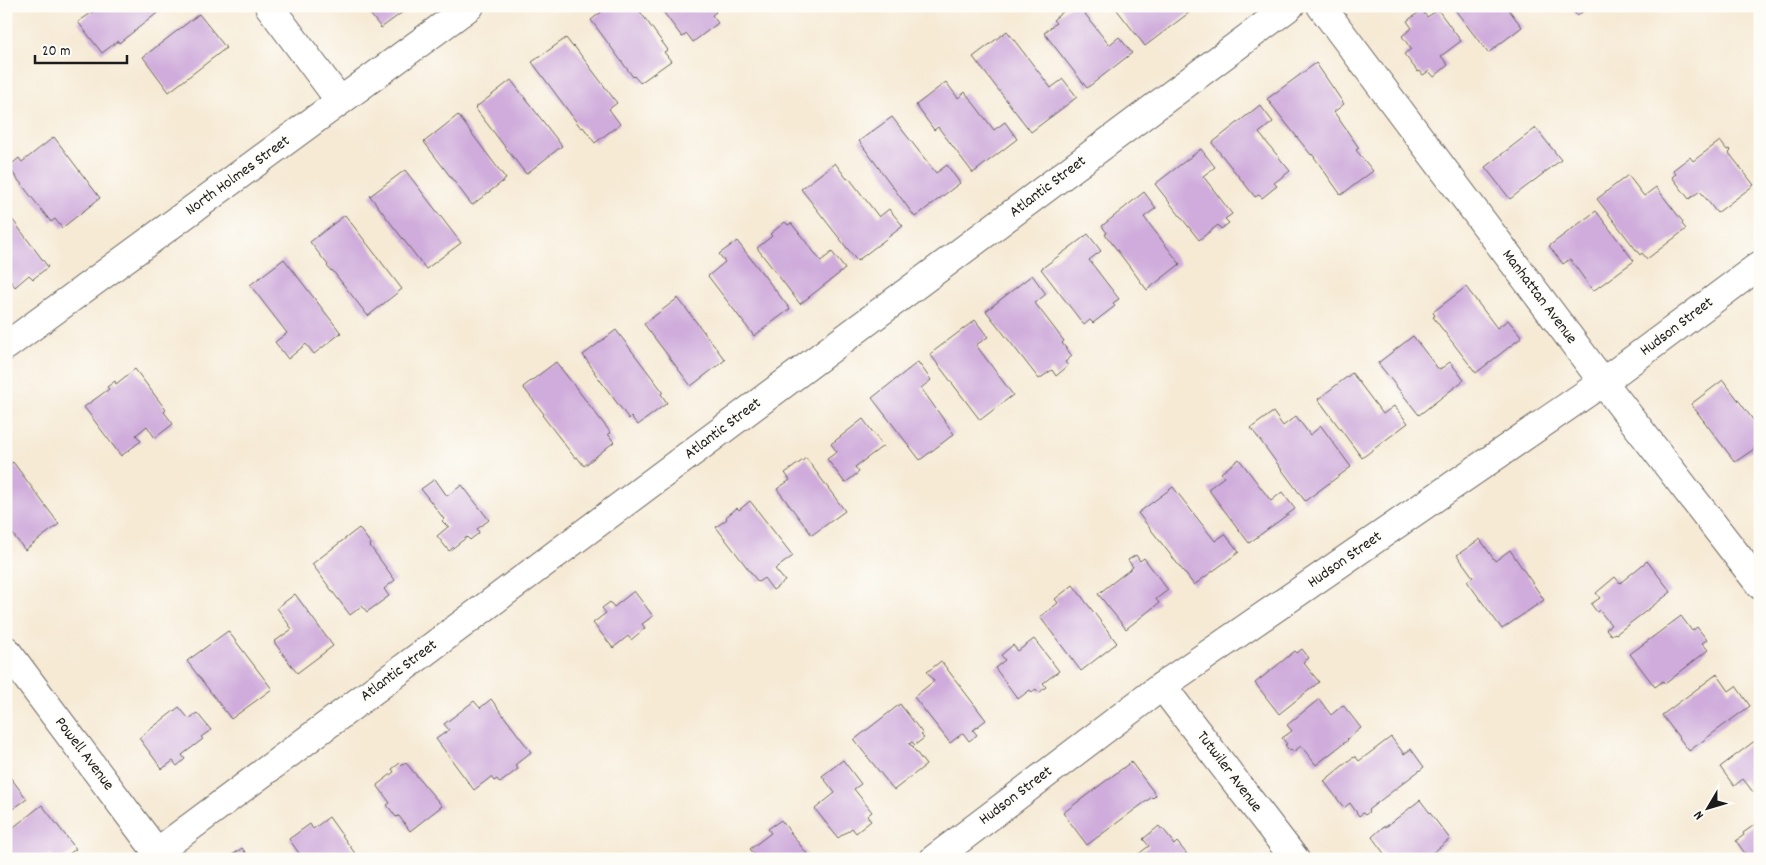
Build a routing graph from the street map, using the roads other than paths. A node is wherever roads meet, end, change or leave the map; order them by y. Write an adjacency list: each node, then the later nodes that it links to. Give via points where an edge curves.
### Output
1 (269, 6): 5 (street)
2 (470, 6): 5 (street, North Holmes Street)
3 (1290, 6): 12 (street, Atlantic Street)
4 (1320, 6): 8 (street, Manhattan Avenue)
5 (340, 101): 7 (street, North Holmes Street)
6 (1760, 265): 8 (street, Hudson Street)
7 (6, 346)
8 (1603, 382): 9 (street, Manhattan Avenue); 11 (street, Hudson Street)
9 (1760, 585)
10 (6, 650): 12 (street, Powell Avenue)
11 (1162, 686): 13 (street, Hudson Street); 14 (street, Tutwiler Avenue)
12 (159, 855)
13 (934, 859)
14 (1295, 859)

